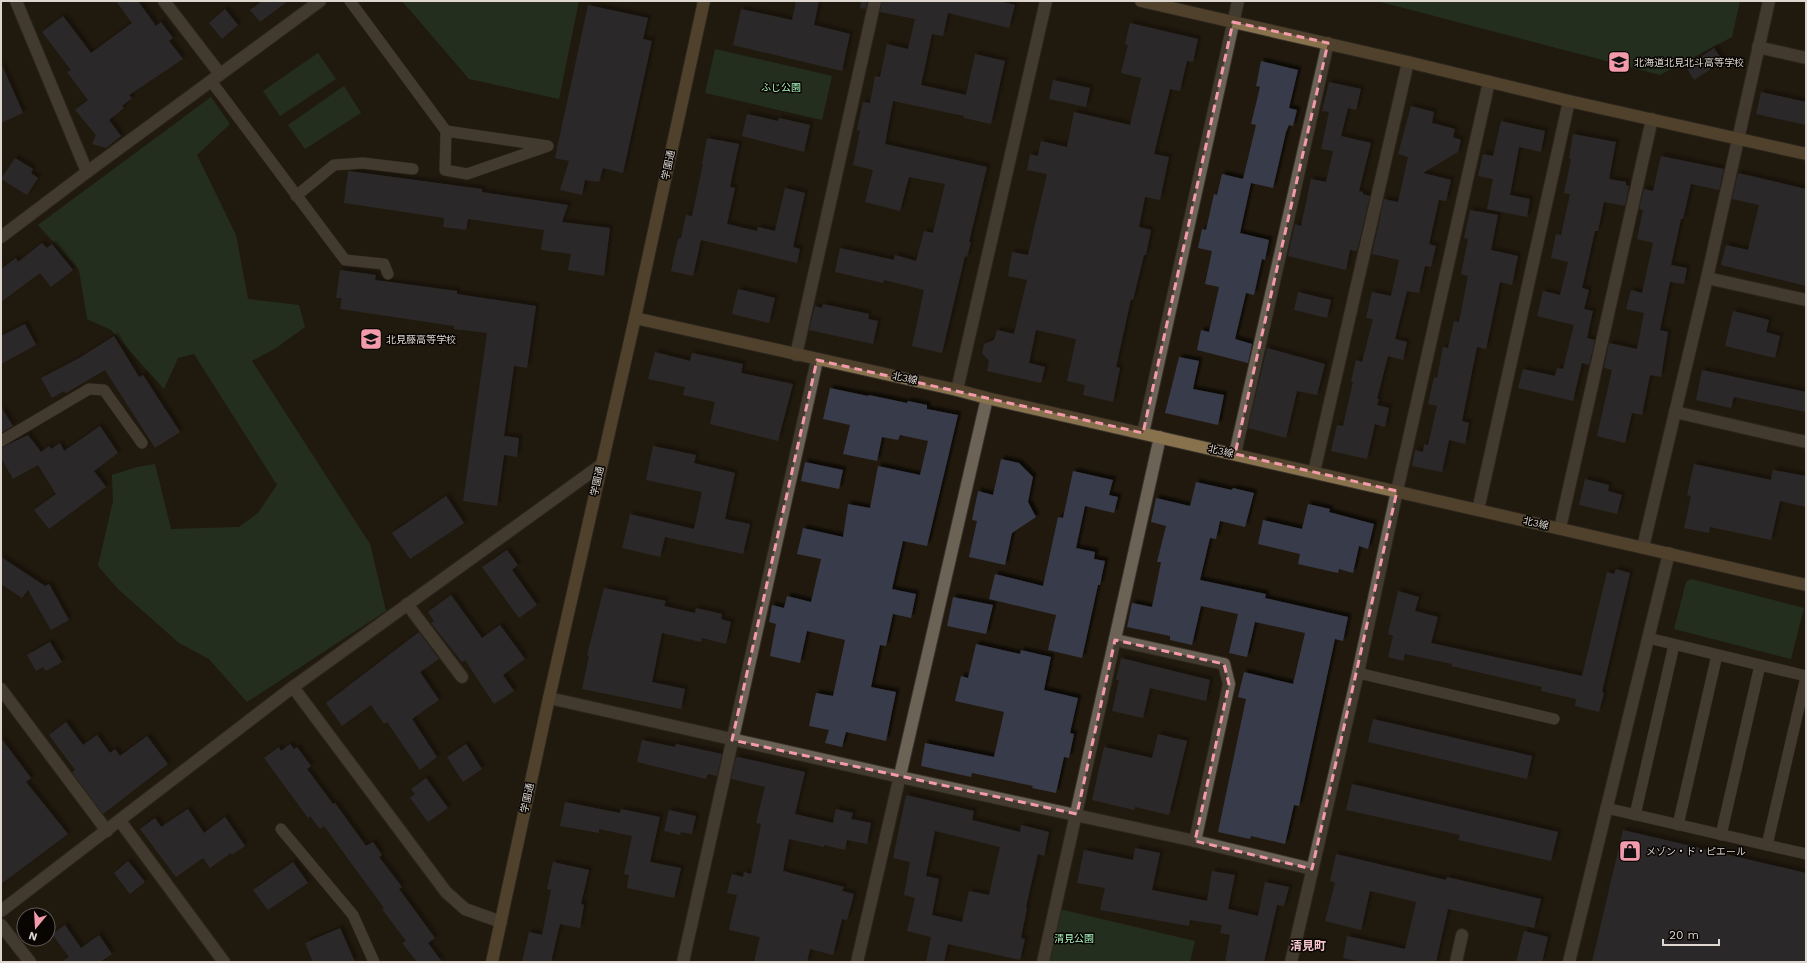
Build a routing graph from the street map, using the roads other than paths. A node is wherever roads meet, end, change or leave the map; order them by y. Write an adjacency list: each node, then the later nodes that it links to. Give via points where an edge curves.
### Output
1 (16, 1): 24 (street)
2 (164, 1): 16 (street)
3 (320, 1): 16 (street)
4 (350, 1): 20 (lane)
5 (704, 1): 30 (street, 学園通)
6 (875, 1): 31 (street)
7 (1046, 1): 33 (street)
8 (1141, 1): 11 (street)
9 (1238, 1): 11 (street)
10 (1769, 1): 13 (street)
11 (1233, 22): 12 (street); 36 (street)
12 (1328, 44): 15 (street); 41 (street)
13 (1758, 47): 14 (street); 21 (street)
14 (1806, 58)
15 (1408, 62): 17 (street); 43 (street)
16 (216, 77): 24 (street); 25 (lane)
17 (1489, 82): 18 (street); 44 (street)
18 (1569, 101): 19 (street); 45 (street)
19 (1652, 119): 21 (street); 46 (street)
20 (446, 131): 20 (lane, via 501,139 548,146 467,174 445,170)
21 (1737, 138): 22 (street); 28 (street)
22 (1806, 154)
23 (413, 169): 25 (lane, via 363,162 334,165)
24 (87, 172): 26 (street)
25 (296, 196): 27 (lane, via 344,260 384,264)
26 (1, 237)
27 (388, 274)
28 (1707, 278): 29 (street); 35 (street)
29 (1806, 300)
30 (635, 318): 31 (street, 北3線); 42 (street, 学園通)
31 (796, 355): 32 (street, 北3線)
32 (817, 360): 33 (street, 北3線); 63 (street)
33 (957, 390): 34 (street, 北3線)
34 (987, 398): 36 (street, 北3線); 64 (street)
35 (1675, 412): 39 (street); 47 (street)
36 (1143, 433): 37 (street, 北3線)
37 (1160, 437): 41 (street, 北3線); 52 (street)
38 (1, 441): 40 (lane, via 89,389 104,390)
39 (1806, 442)
40 (142, 443)
41 (1235, 454): 43 (street, 北3線)
42 (601, 465): 50 (street); 61 (street, 学園通)
43 (1314, 472): 44 (street, 北3線)
44 (1397, 491): 45 (street, 北3線); 56 (street)
45 (1478, 510): 46 (street, 北3線)
46 (1560, 528): 47 (street, 北3線)
47 (1643, 547): 48 (street, 北3線)
48 (1668, 553): 49 (street, 北3線); 51 (street)
49 (1806, 585)
50 (407, 604): 57 (street); 59 (street)
51 (1648, 638): 53 (lane); 65 (street)
52 (1116, 640): 66 (street); 73 (street, via 1224,664 1229,684)
53 (1674, 645): 54 (lane); 67 (lane)
54 (1717, 655): 55 (lane); 69 (lane)
55 (1760, 665): 58 (lane); 72 (lane)
56 (1358, 673): 62 (lane); 76 (street)
57 (462, 677)
58 (1806, 677): 74 (lane)
59 (293, 687): 68 (street); 78 (street, via 446,892 465,909)
60 (1, 690): 71 (street)
61 (549, 698): 63 (street); 78 (street, 学園通)
62 (1554, 719)
63 (732, 740): 64 (street); 85 (street)
64 (900, 777): 66 (street); 86 (street)
65 (1606, 808): 67 (lane); 90 (street)
66 (1077, 814): 73 (street); 87 (street)
67 (1635, 814): 69 (lane)
68 (120, 821): 71 (street); 82 (street)
69 (1678, 825): 72 (lane)
70 (281, 829): 83 (lane, via 353,915)
71 (107, 831): 77 (street)
72 (1721, 835): 74 (lane)
73 (1195, 840): 76 (street)
74 (1767, 845): 75 (lane)
75 (1806, 854)
76 (1312, 869): 88 (street)
77 (1, 911)
78 (501, 922): 84 (street, 学園通)
79 (1, 925): 81 (street)
80 (1462, 935): 89 (street)
81 (30, 962)
82 (224, 962)
83 (374, 962)
84 (492, 962)
85 (682, 962)
86 (857, 962)
87 (1043, 962)
88 (1291, 962)
89 (1456, 962)
90 (1569, 962)

